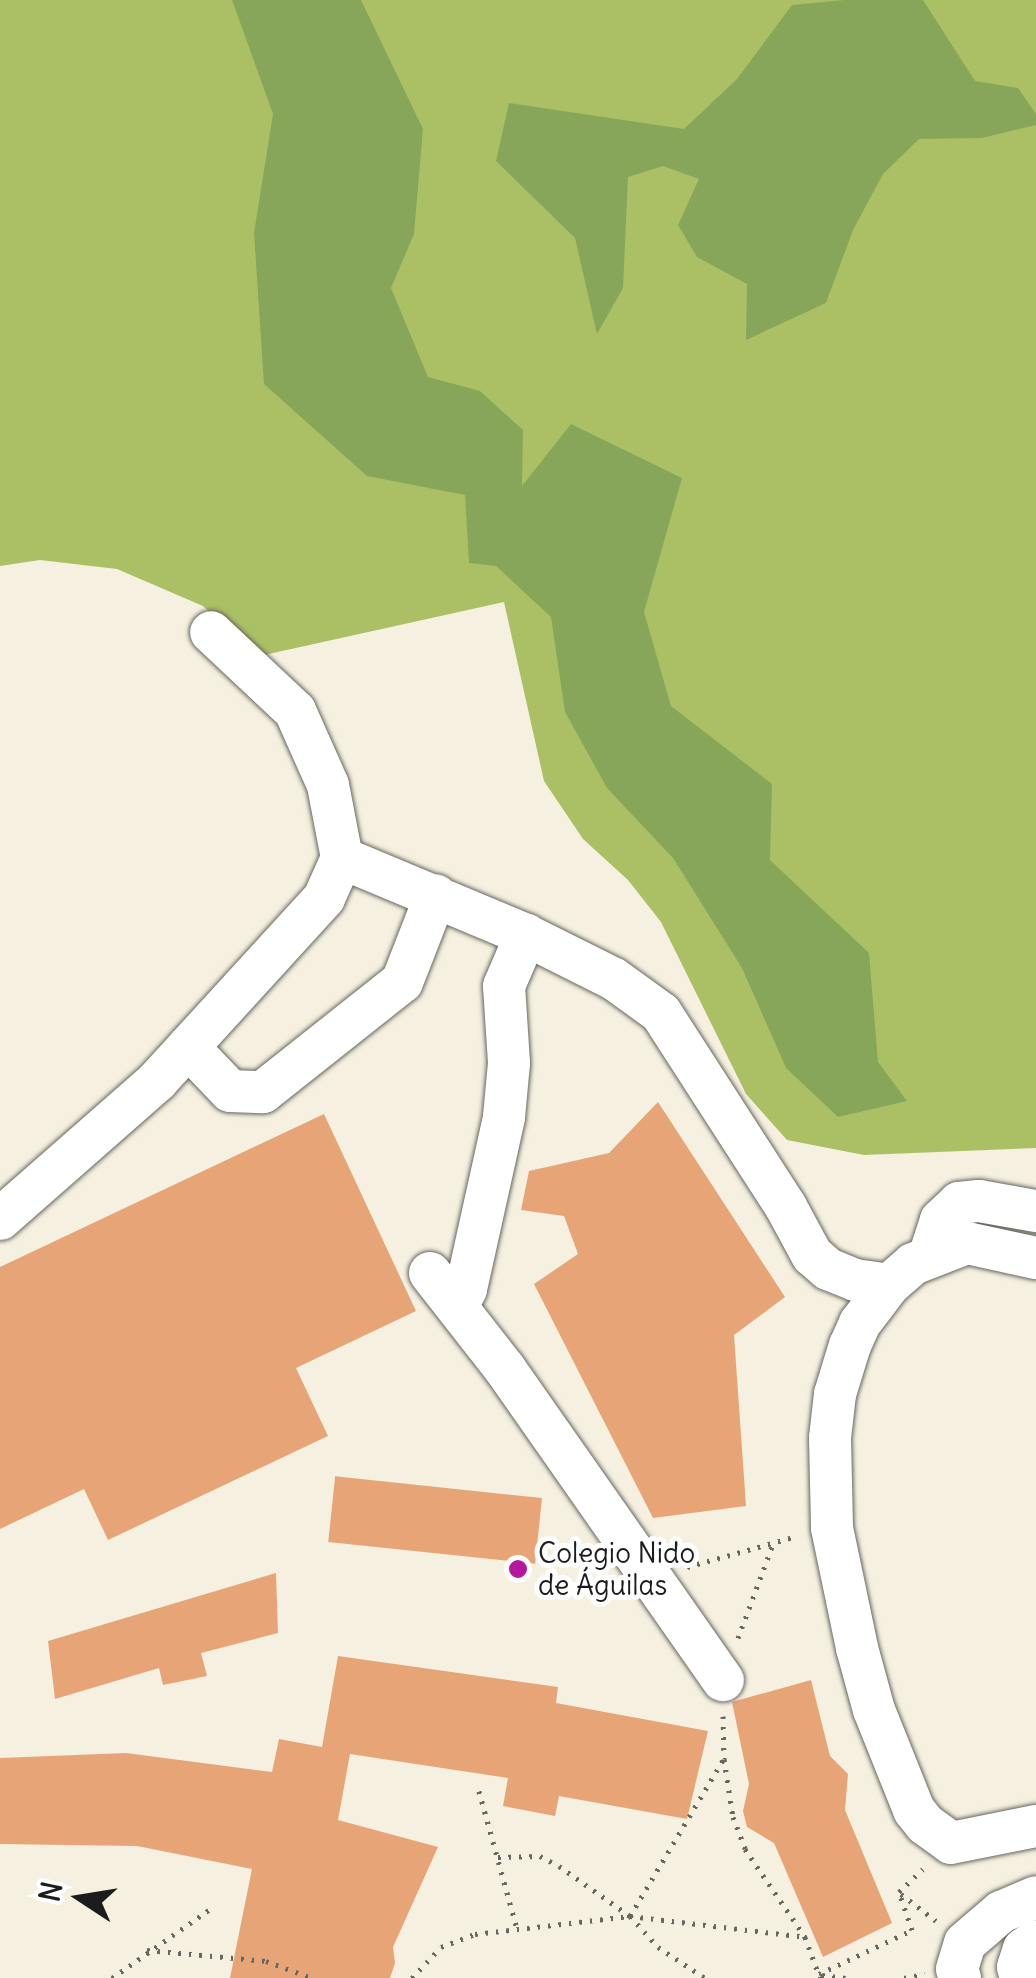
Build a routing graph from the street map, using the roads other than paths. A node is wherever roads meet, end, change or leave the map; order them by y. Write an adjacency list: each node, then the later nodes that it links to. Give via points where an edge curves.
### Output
1 (210, 632): 2 (lane, via 295,711 328,786)
2 (342, 858): 3 (lane); 5 (lane, via 324,898)
3 (436, 894): 4 (lane); 5 (lane, via 402,982 263,1092 230,1091)
4 (526, 935): 11 (lane, via 614,979 661,1012 812,1254 855,1280); 12 (lane, via 504,986 504,1117)
5 (188, 1047): 7 (lane)
6 (1036, 1211): 8 (lane, via 959,1203 940,1220)
7 (0, 1219)
8 (930, 1257): 9 (lane, via 967,1243); 11 (lane)
9 (1036, 1258)
10 (430, 1273): 12 (lane)
11 (889, 1285): 14 (lane, via 860,1323 835,1394 828,1484 874,1710 914,1810 951,1842)
12 (457, 1307): 13 (lane)
13 (722, 1680)
14 (1036, 1826)
15 (1036, 1897): 17 (lane, via 1001,1912)
16 (1036, 1941): 18 (lane, via 1024,1949)
17 (962, 1960)
18 (1020, 1978)

